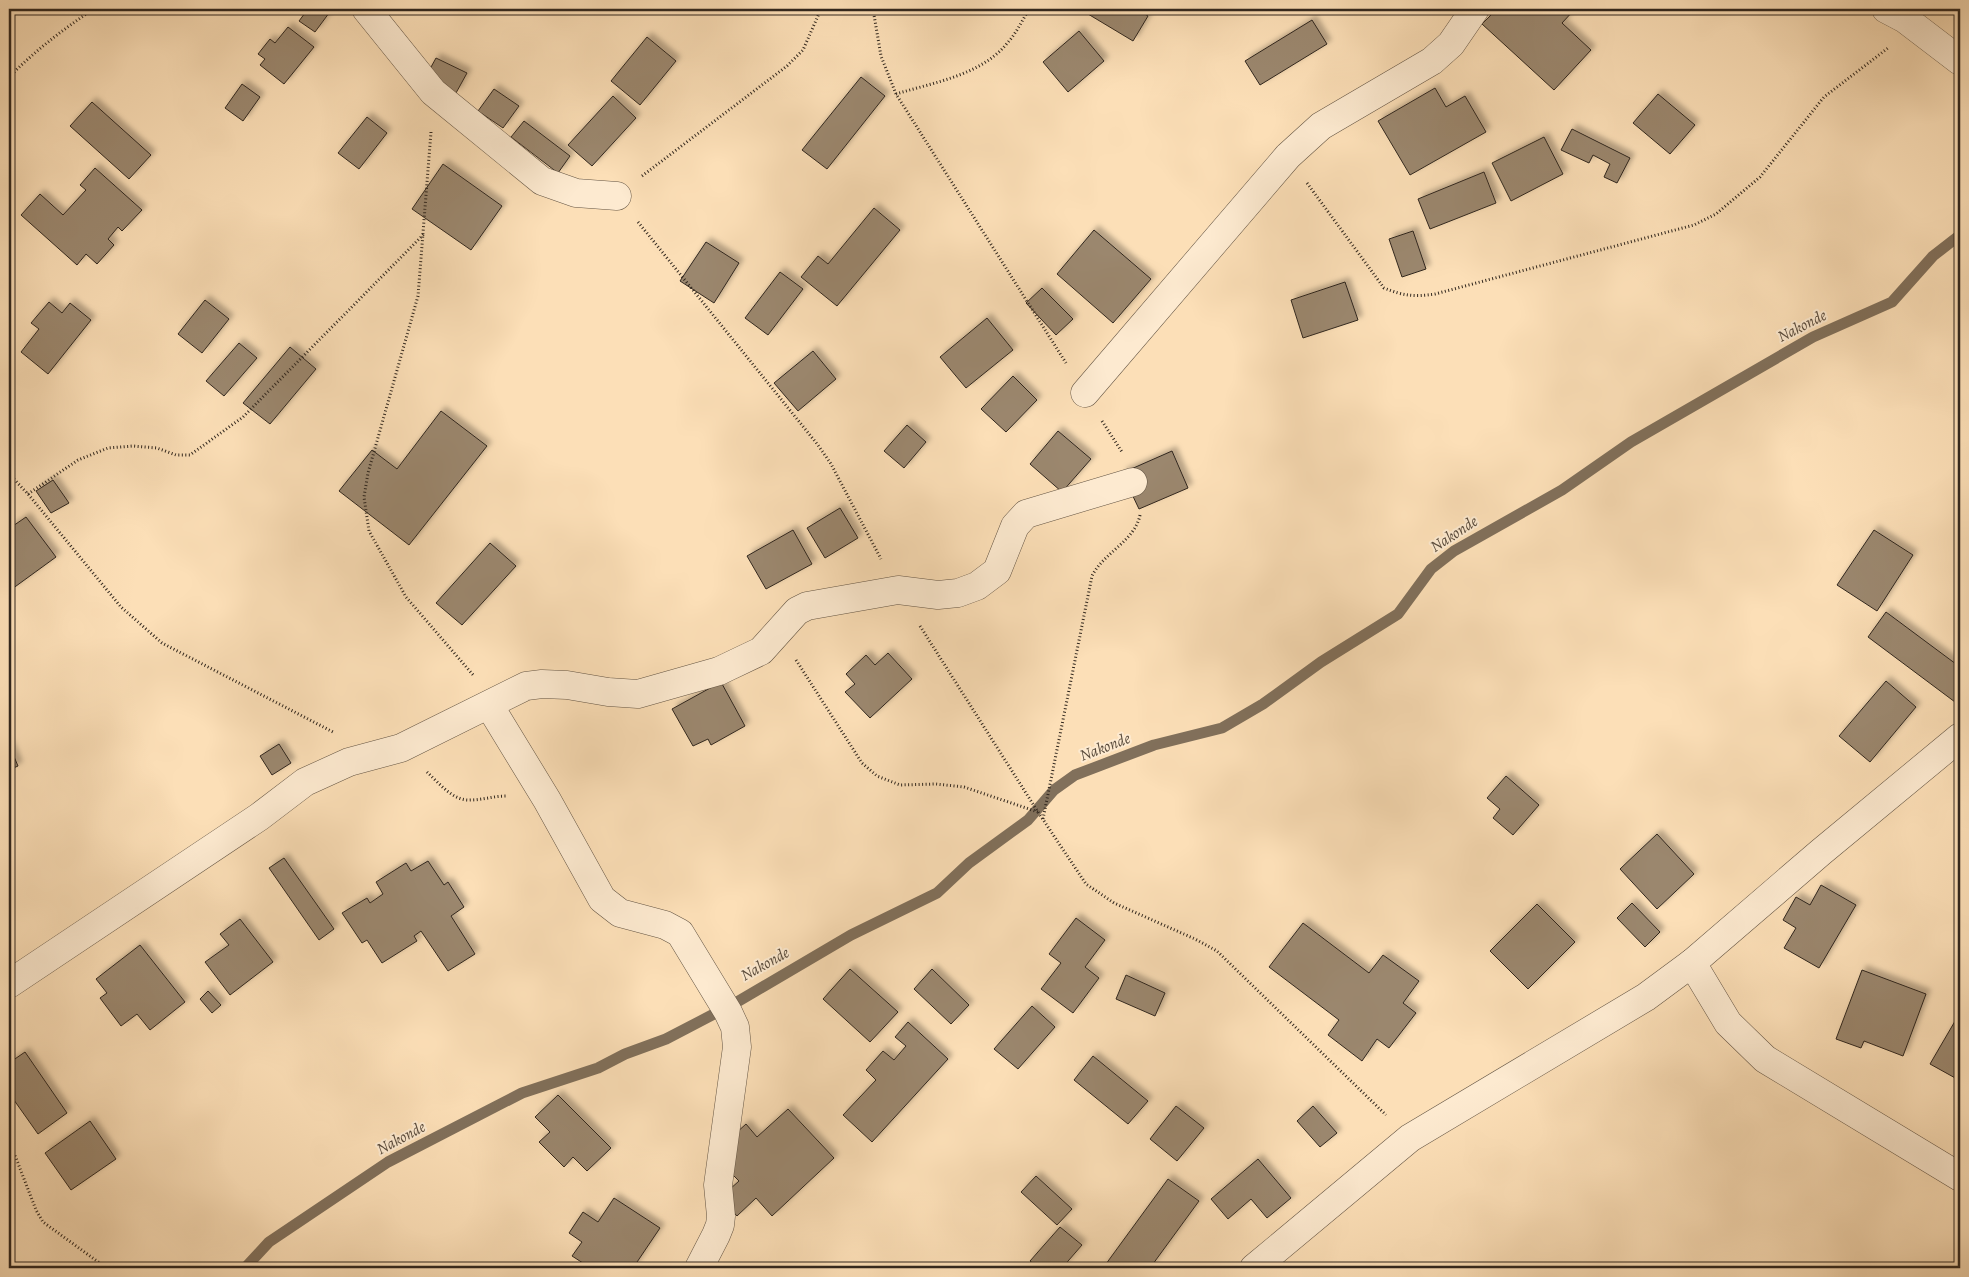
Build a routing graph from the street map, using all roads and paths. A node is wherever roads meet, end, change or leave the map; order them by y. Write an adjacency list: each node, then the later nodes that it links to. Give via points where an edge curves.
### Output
1 (94, 9): 10 (path, via 63,28)
2 (366, 9): 11 (street)
3 (821, 9): 14 (path, via 803,50 787,66)
4 (873, 9): 12 (path, via 881,56)
5 (1030, 9): 12 (path, via 1009,41 993,57 971,70)
6 (1475, 9): 13 (street, via 1452,44 1432,61 1321,126)
7 (1886, 9): 8 (street)
8 (1915, 27): 9 (street); 13 (path, via 1824,97 1768,168 1716,214 1694,225 1436,294 1402,296 1384,288)
9 (1960, 61)
10 (9, 77)
11 (433, 92): 14 (street, via 542,181 576,193); 15 (path)
12 (896, 94): 16 (path)
13 (1288, 156): 16 (street)
14 (617, 196): 20 (path, via 818,445)
15 (424, 234): 19 (path, via 243,417 190,455 176,456 157,448 108,448 78,460); 22 (path, via 418,296 364,497 369,531 406,597)
16 (1085, 394): 18 (path, via 1124,455)
17 (9, 474): 19 (path)
18 (1132, 482): 20 (street, via 1026,514 1015,526 997,570 977,586 958,593 938,595); 27 (path, via 1141,509 1139,522 1092,576)
19 (28, 494): 24 (path, via 121,607 162,643)
20 (898, 590): 21 (street, via 807,606 797,611); 26 (path)
21 (778, 632): 22 (street, via 761,651 742,662 638,694 542,684 526,686); 26 (path, via 862,763 877,776 900,785 964,787)
22 (493, 704): 24 (street); 25 (street)
23 (1960, 738): 28 (street)
24 (390, 751): 25 (path, via 462,799 506,796); 29 (street, via 349,762 305,782 259,818)
25 (547, 800): 34 (street, via 602,899 620,912 665,925 680,933 735,1027 737,1047 718,1185 721,1216 716,1235)
26 (1038, 812): 27 (path)
27 (1043, 819): 30 (path, via 1086,884 1114,904 1195,938 1217,951)
28 (1692, 964): 30 (street, via 1646,997); 32 (street, via 1728,1023 1765,1059)
29 (9, 984)
30 (1410, 1138): 35 (street)
31 (9, 1143): 33 (path, via 43,1222 101,1264)
32 (1960, 1177)
33 (113, 1268)
34 (699, 1268)
35 (1254, 1268)

